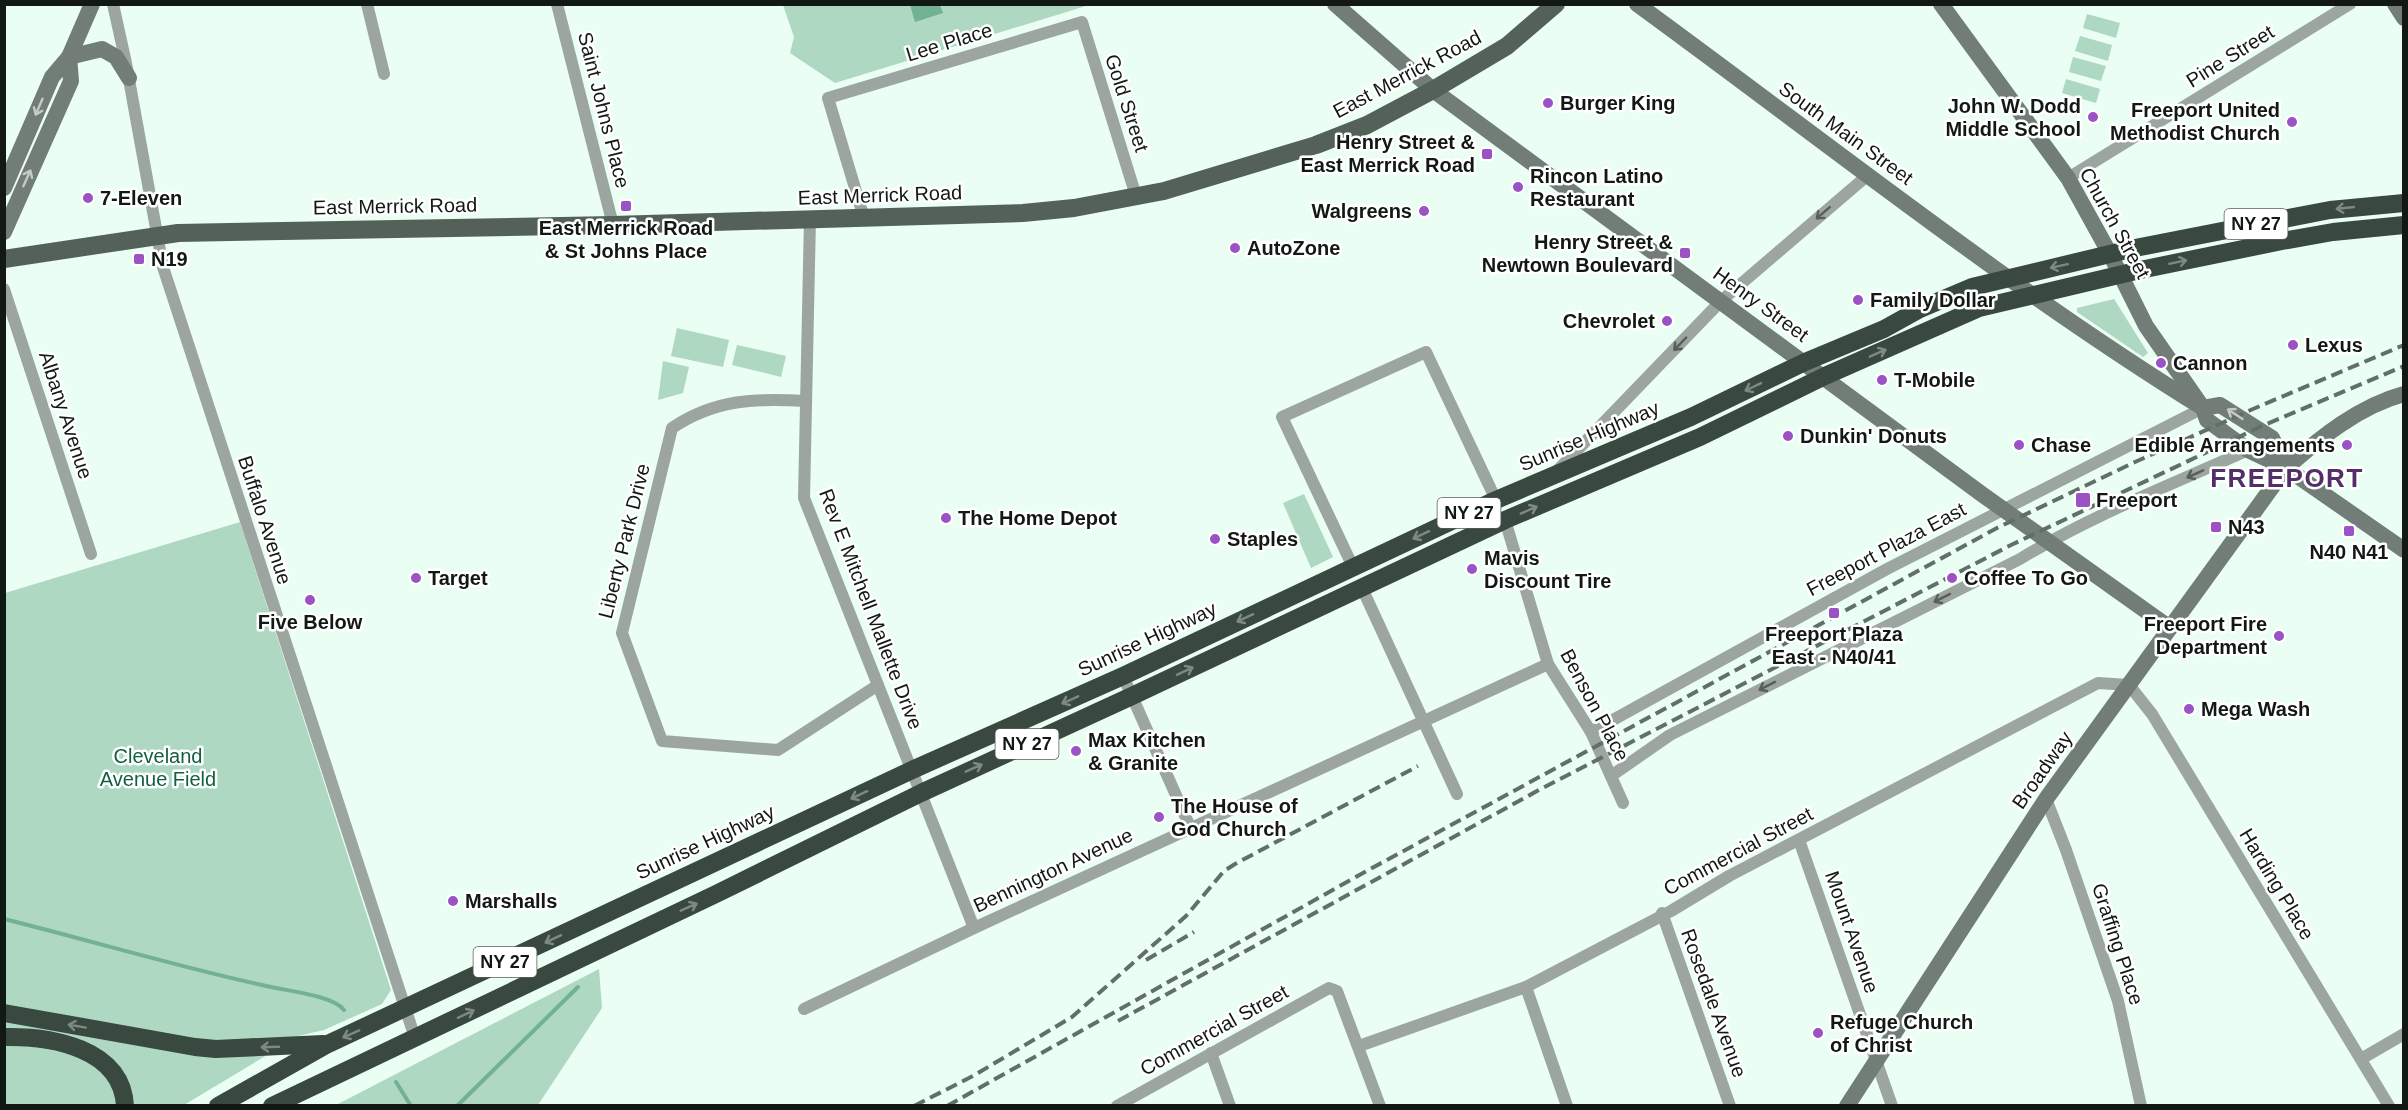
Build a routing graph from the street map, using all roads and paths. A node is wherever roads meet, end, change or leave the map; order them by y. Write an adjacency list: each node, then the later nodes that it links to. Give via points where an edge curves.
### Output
1 (92, 4): 13 (street)
2 (112, 4): 15 (street, Buffalo Avenue)
3 (367, 4): 14 (street)
4 (557, 4): 24 (street, Saint Johns Place)
5 (1335, 4): 16 (street, Henry Street)
6 (1556, 4): 16 (main road, East Merrick Road, via 1507,46)
7 (1637, 4): 17 (street, South Main Street)
8 (1941, 4): 18 (street, Church Street)
9 (2350, 4): 18 (street, Pine Street)
10 (2395, 4): 11 (street)
11 (2403, 18)
12 (1082, 22): 20 (street, Gold Street); 22 (street, Lee Place, via 828,98)
13 (69, 57): 15 (street, via 102,49 116,57); 19 (street, one-way to 19, via 52,77); 26 (street, one-way to 13, via 71,81)
14 (384, 74)
15 (129, 78): 27 (street, Buffalo Avenue)
16 (1433, 90): 20 (main road, East Merrick Road, via 1367,125 1316,145 1206,180); 34 (street, Henry Street)
17 (1868, 175): 31 (street, South Main Street); 34 (street, one-way to 34)
18 (2068, 178): 28 (street, Church Street)
19 (4, 188)
20 (1136, 196): 22 (main road, East Merrick Road, via 1023,213)
21 (2403, 203): 28 (highway, NY 27, one-way to 28, via 2330,210)
22 (864, 218): 23 (main road, East Merrick Road)
23 (810, 219): 24 (main road, East Merrick Road); 38 (street, Rev E Mitchell Mallette Drive)
24 (613, 225): 27 (main road, East Merrick Road)
25 (2403, 225): 30 (highway, NY 27, one-way to 25, via 2333,232)
26 (4, 232)
27 (158, 235): 29 (main road, East Merrick Road); 71 (street, Buffalo Avenue, via 163,267)
28 (2110, 254): 30 (street, Church Street); 31 (highway, Sunrise Highway / NY 27, one-way to 31)
29 (4, 259)
30 (2121, 275): 33 (highway, NY 27); 39 (street, Church Street, via 2146,326)
31 (2008, 277): 33 (street, South Main Street); 35 (highway, Sunrise Highway / NY 27, via 1962,291)
32 (4, 289): 48 (street, Albany Avenue)
33 (2031, 295): 36 (highway, NY 27, one-way to 33, via 1979,308); 39 (street, South Main Street)
34 (1721, 302): 35 (street, Henry Street); 42 (street, one-way to 42)
35 (1805, 362): 36 (street, Henry Street); 42 (highway, Sunrise Highway / NY 27, one-way to 42, via 1691,417)
36 (1825, 376): 44 (street, Henry Street); 45 (highway, NY 27, one-way to 36, via 1700,437)
37 (2403, 394): 41 (street, Broadway, via 2358,414)
38 (806, 401): 55 (street, Rev E Mitchell Mallette Drive, via 804,498); 55 (street, Liberty Park Drive, via 767,399 720,404 691,415 672,428 622,633 662,741 778,750)
39 (2203, 408): 40 (street, Church Street, via 2207,420); 41 (street, one-way to 39, via 2272,438 2220,405); 44 (street, Freeport Plaza East)
40 (2248, 450): 41 (street, Church Street); 46 (street, one-way to 46)
41 (2286, 468): 47 (street, Church Street); 51 (street, Broadway)
42 (1553, 475): 43 (highway, Sunrise Highway / NY 27)
43 (1496, 500): 49 (highway, Sunrise Highway / NY 27, one-way to 49); 49 (street, via 1426,352 1282,417)
44 (2003, 508): 46 (street, Henry Street); 58 (street, Freeport Plaza East)
45 (1505, 520): 50 (highway, NY 27); 52 (street, Benson Place)
46 (2049, 541): 51 (street, Henry Street); 60 (street, one-way to 60, via 2020,560 1670,735)
47 (2403, 550)
48 (91, 554)
49 (1353, 567): 53 (highway, Sunrise Highway / NY 27, one-way to 53)
50 (1362, 588): 56 (highway, NY 27, one-way to 50); 57 (street)
51 (2170, 628): 54 (street, Broadway)
52 (1548, 664): 57 (street, Bennington Avenue); 58 (street, Benson Place)
53 (1123, 676): 56 (street); 59 (highway, Sunrise Highway / NY 27, one-way to 59)
54 (2129, 684): 63 (street, Broadway); 66 (street, Commercial Street, via 2098,683); 80 (street, Harding Place, via 2152,714)
55 (878, 685): 59 (street, Rev E Mitchell Mallette Drive)
56 (1132, 696): 61 (highway, NY 27, one-way to 56); 65 (street)
57 (1423, 722): 62 (street); 65 (street, Bennington Avenue)
58 (1591, 732): 60 (street, Benson Place)
59 (912, 770): 61 (street, Rev E Mitchell Mallette Drive); 71 (highway, Sunrise Highway / NY 27, one-way to 71)
60 (1611, 776): 64 (street, Benson Place)
61 (921, 793): 68 (street, Rev E Mitchell Mallette Drive); 75 (highway, NY 27, one-way to 61)
62 (1457, 794)
63 (2046, 799): 79 (street, Broadway); 93 (street, Graffing Place, via 2118,1001)
64 (1623, 803)
65 (1191, 829): 68 (street, Bennington Avenue)
66 (1799, 840): 67 (street, Commercial Street); 79 (street, Mount Avenue)
67 (1662, 914): 69 (street, Commercial Street); 90 (street, Rosedale Avenue)
68 (974, 928): 70 (street, Bennington Avenue)
69 (1526, 987): 77 (street, Commercial Street); 89 (street)
70 (804, 1009)
71 (405, 1010): 75 (street, Buffalo Avenue); 76 (highway, Sunrise Highway / NY 27, one-way to 76)
72 (4, 1013): 76 (highway, one-way to 72, via 195,1047)
73 (2403, 1034): 80 (street)
74 (4, 1037): 82 (highway, via 66,1045 94,1054 118,1079)
75 (415, 1038): 81 (highway, NY 27)
76 (328, 1044): 83 (highway, Sunrise Highway / NY 27)
77 (1359, 1046): 78 (street, Commercial Street, via 1337,991 1329,988); 88 (street)
78 (1211, 1053): 86 (street, Commercial Street); 87 (street)
79 (1875, 1059): 91 (street, Broadway); 92 (street, Mount Avenue)
80 (2361, 1059): 94 (street, Harding Place)
81 (331, 1078): 84 (highway, NY 27); 85 (highway)
82 (125, 1106)
83 (218, 1106)
84 (272, 1106)
85 (305, 1106)
86 (1117, 1106)
87 (1230, 1106)
88 (1380, 1106)
89 (1568, 1106)
90 (1730, 1106)
91 (1847, 1106)
92 (1892, 1106)
93 (2141, 1106)
94 (2389, 1106)

